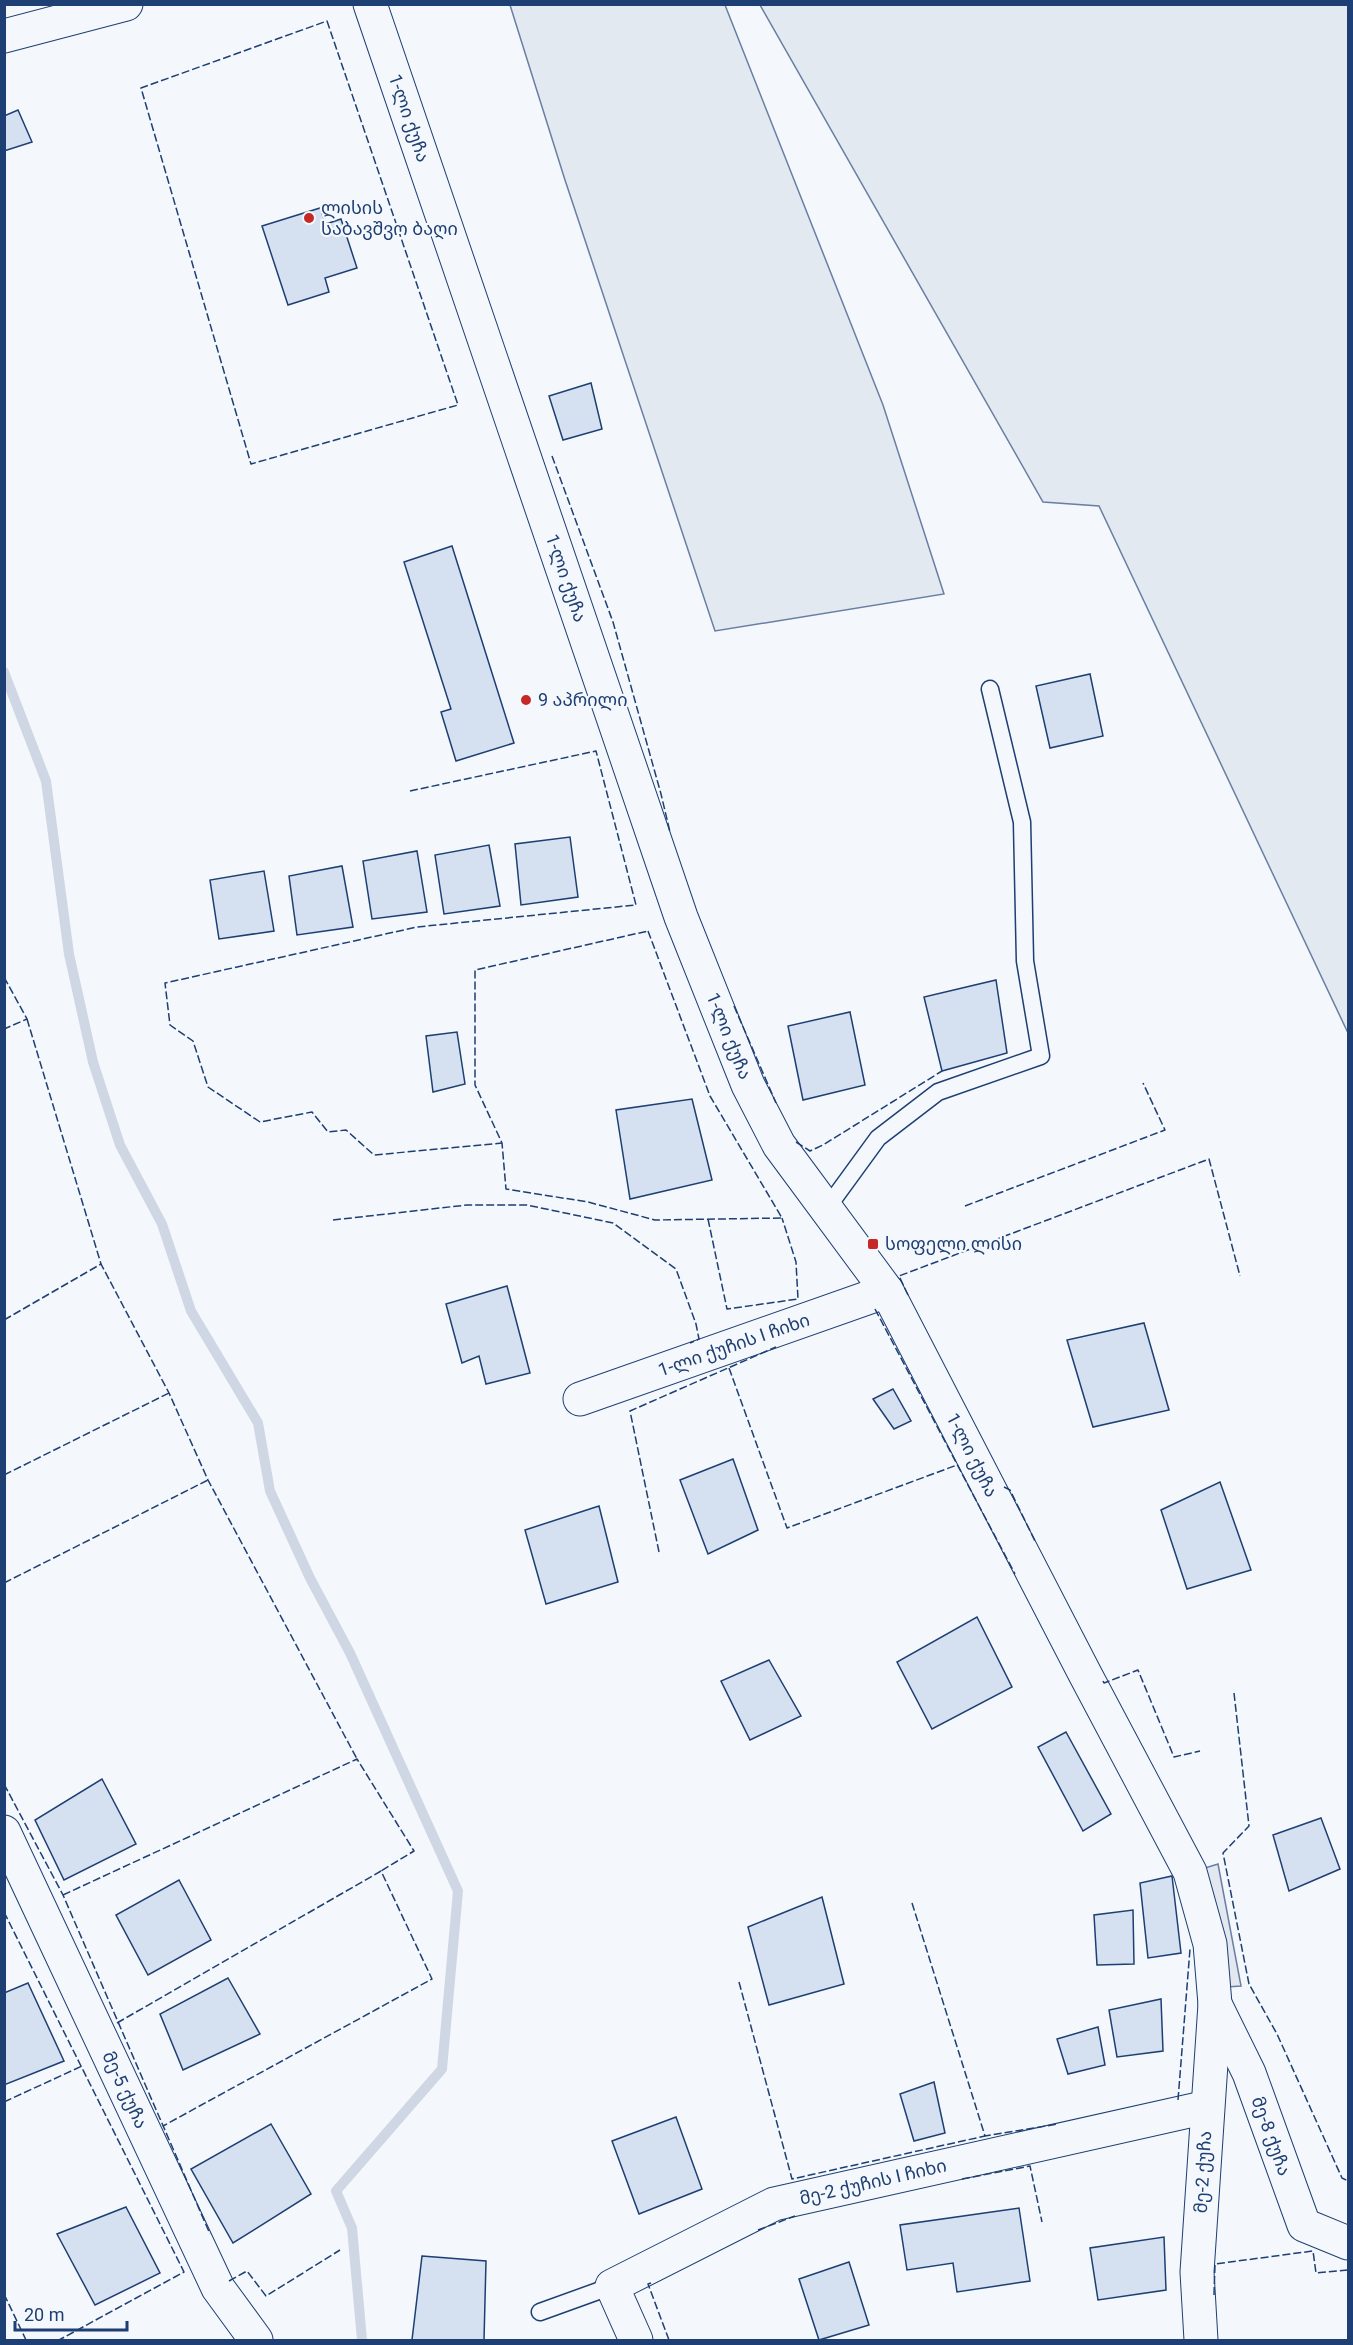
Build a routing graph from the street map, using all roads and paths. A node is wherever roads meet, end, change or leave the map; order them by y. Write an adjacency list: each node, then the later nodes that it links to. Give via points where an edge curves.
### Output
1 (126, 4): 3 (main road)
2 (370, 4): 5 (main road, 1-ლი ქუჩა, via 681,917 748,1085 780,1145)
3 (4, 36)
4 (990, 689): 5 (lane, via 1022,822 1025,961 1041,1056 938,1092 878,1138)
5 (827, 1208): 6 (main road, 1-ლი ქუჩა)
6 (887, 1291): 7 (main road, 1-ლი ქუჩის I ჩიხი); 9 (main road, 1-ლი ქუჩა, via 1190,1872 1210,1944)
7 (580, 1399)
8 (4, 1832): 14 (main road, მე-5 ქუჩა, via 218,2288)
9 (1215, 2004): 10 (main road, მე-2 ქუჩა); 11 (main road, მე-8 ქუჩა, via 1249,2073 1304,2225)
10 (1207, 2107): 12 (main road, მე-2 ქუჩის I ჩიხი, via 774,2204); 16 (main road, მე-2 ქუჩა, via 1197,2272)
11 (1348, 2243)
12 (612, 2286): 13 (lane); 15 (main road)
13 (540, 2312)
14 (256, 2340)
15 (636, 2340)
16 (1201, 2340)

